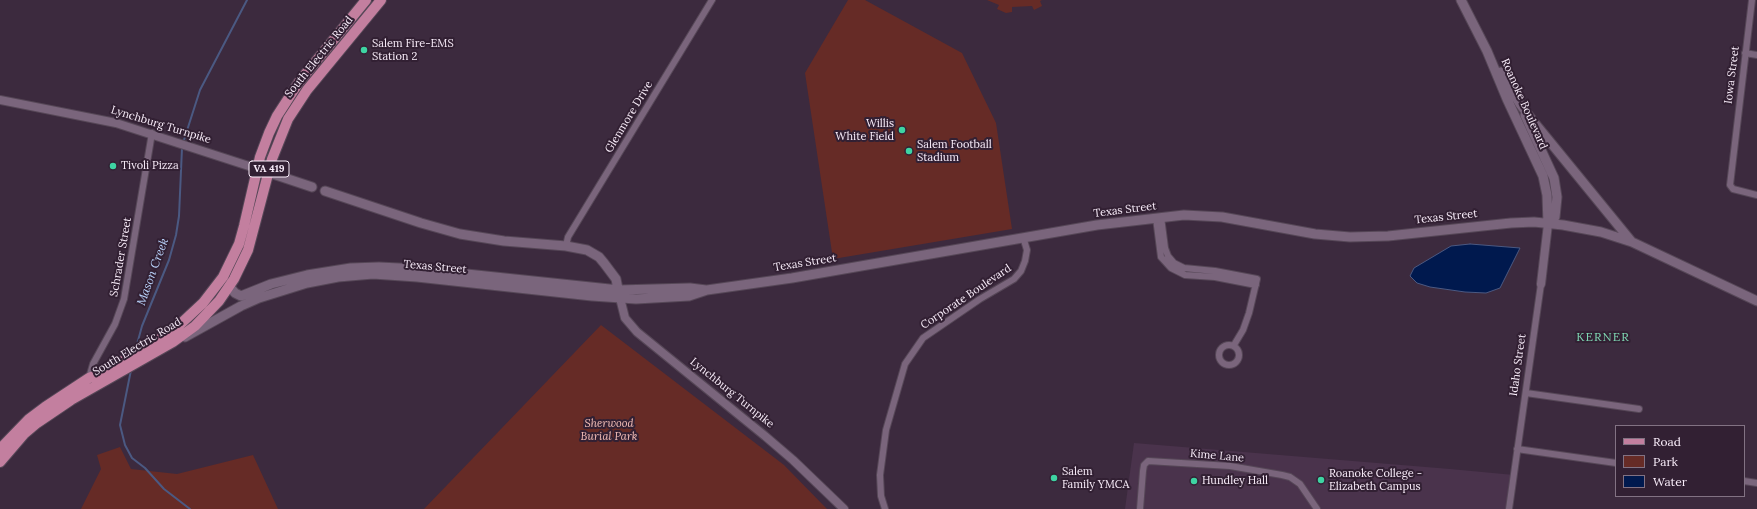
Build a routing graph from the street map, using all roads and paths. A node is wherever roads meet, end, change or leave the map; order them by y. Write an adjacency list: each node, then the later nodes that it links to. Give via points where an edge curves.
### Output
1 (366, 0): 12 (main road, South Electric Road / VA 419, via 289,96 269,133)
2 (381, 0): 13 (main road, South Electric Road / VA 419, via 295,107 281,132)
3 (712, 0): 21 (street, Glenmore Drive, via 568,238)
4 (1461, 0): 6 (main road, Roanoke Boulevard)
5 (1752, 0): 7 (street, Iowa Street)
6 (1488, 51): 10 (main road); 18 (main road, Roanoke Boulevard, via 1543,176 1547,195)
7 (1745, 53): 8 (street); 16 (street, Iowa Street, via 1731,187)
8 (1757, 55)
9 (0, 100): 11 (street, Lynchburg Turnpike, via 100,119)
10 (1520, 104): 18 (main road, Roanoke Boulevard, via 1554,178 1555,217); 20 (main road)
11 (152, 134): 12 (street, Lynchburg Turnpike); 28 (street, Schrader Street, via 124,299 115,324 93,364)
12 (258, 169): 13 (main road, Lynchburg Turnpike); 28 (main road, South Electric Road, via 239,244 223,276 203,303 173,331 104,372)
13 (268, 172): 14 (main road, Lynchburg Turnpike); 23 (main road, South Electric Road / VA 419, via 248,250)
14 (312, 187)
15 (325, 191): 21 (main road, Lynchburg Turnpike, via 460,234 504,241)
16 (1757, 195)
17 (1158, 217): 18 (main road, Texas Street, via 1222,217 1315,234 1350,237 1388,236 1511,223); 19 (main road, Texas Street); 27 (street, via 1161,258 1171,268 1185,275 1256,282 1247,319)
18 (1548, 224): 20 (main road, via 1601,232); 22 (street, Idaho Street)
19 (1023, 237): 24 (main road, Texas Street, via 707,290 689,296 636,299); 38 (street, Corporate Boulevard, via 1027,250 1025,261 1014,279 923,338 906,364 886,430 880,475 881,496)
20 (1632, 242): 25 (main road)
21 (566, 246): 24 (main road, Lynchburg Turnpike, via 599,257 609,269 612,284)
22 (1541, 284): 29 (street, Idaho Street)
23 (229, 286): 24 (main road, Texas Street, via 234,293 241,296 271,284 307,275 351,268 385,267); 26 (main road, South Electric Road / VA 419, via 195,326)
24 (619, 294): 26 (main road, Texas Street, via 373,274 306,283 259,298); 37 (street, Lynchburg Turnpike, via 625,318 637,332 788,455)
25 (1757, 301)
26 (173, 342): 33 (main road, South Electric Road, via 71,400 38,423)
27 (1234, 346)
28 (89, 378): 31 (main road, South Electric Road, via 29,419)
29 (1526, 393): 30 (street); 32 (street, Idaho Street)
30 (1639, 409)
31 (0, 449)
32 (1518, 449): 34 (street); 41 (street, Idaho Street)
33 (0, 462)
34 (1615, 463)
35 (1745, 481): 36 (street)
36 (1757, 483)
37 (844, 509)
38 (885, 509)
39 (1140, 509): 40 (street, Kime Lane, via 1144,464 1148,461 1230,466 1290,477 1300,484)
40 (1317, 509)
41 (1509, 509): 42 (street)
42 (1512, 509)

